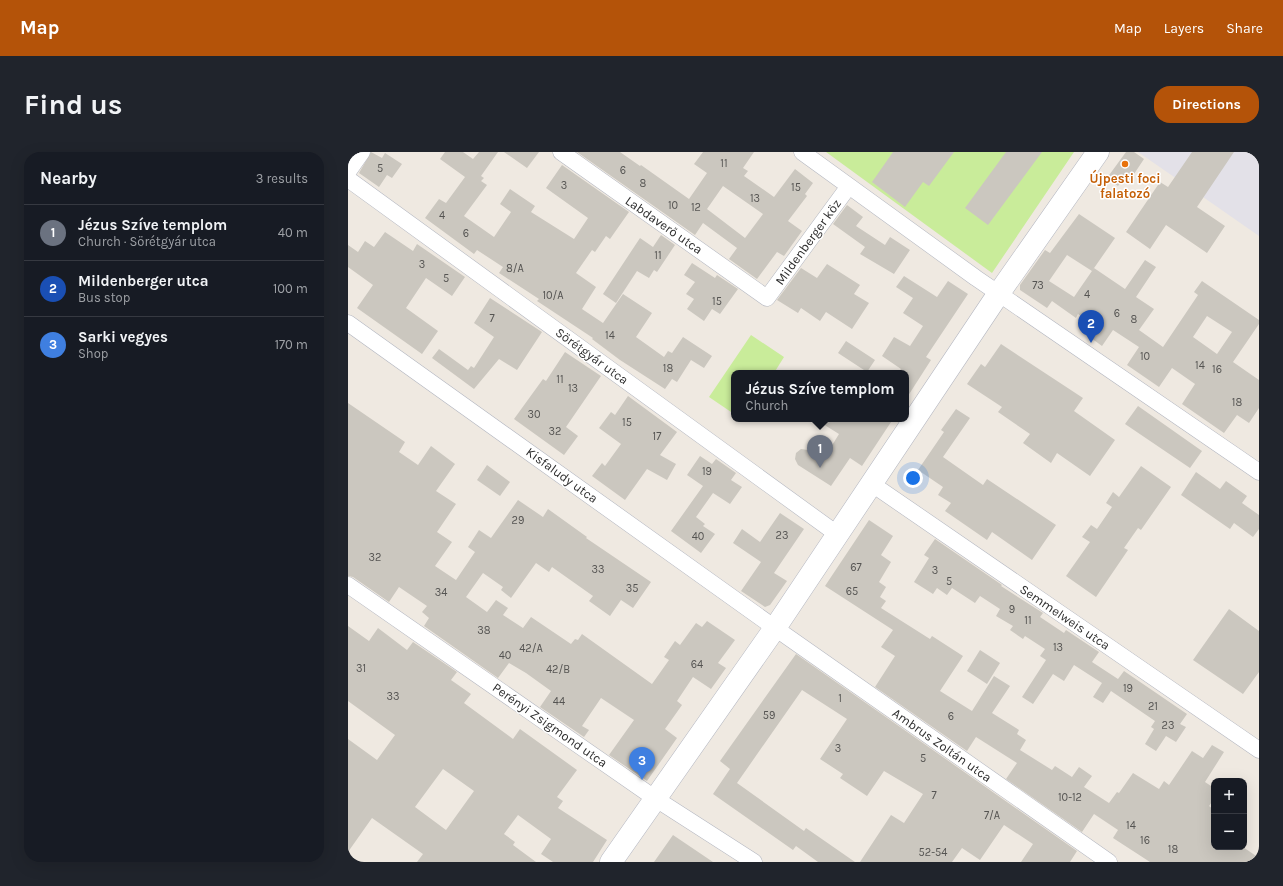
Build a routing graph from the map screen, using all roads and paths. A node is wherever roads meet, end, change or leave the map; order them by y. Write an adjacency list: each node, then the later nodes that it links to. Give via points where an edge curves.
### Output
1 (362, 152): 5 (street)
2 (561, 152): 9 (street, Labdaverő utca)
3 (802, 152): 7 (street)
4 (1098, 152): 8 (street)
5 (348, 172)
6 (348, 179): 13 (street, Sörétgyár utca)
7 (849, 186): 8 (street); 9 (street, Mildenberger köz)
8 (999, 293): 11 (street); 12 (street)
9 (767, 298)
10 (348, 323): 15 (street, Kisfaludy utca)
11 (1259, 472)
12 (872, 484): 13 (street); 16 (street, Semmelweis utca)
13 (836, 534): 15 (street)
14 (348, 584): 17 (street, Perényi Zsigmond utca)
15 (775, 628): 17 (street); 20 (street, Ambrus Zoltán utca)
16 (1259, 750)
17 (656, 799): 18 (street); 19 (street, Perényi Zsigmond utca)
18 (611, 862)
19 (754, 862)
20 (1109, 862)

